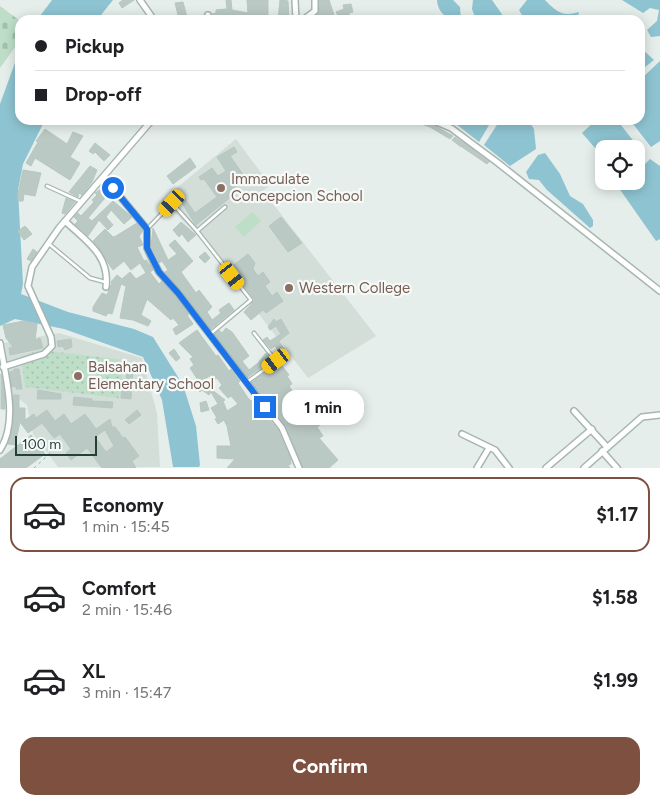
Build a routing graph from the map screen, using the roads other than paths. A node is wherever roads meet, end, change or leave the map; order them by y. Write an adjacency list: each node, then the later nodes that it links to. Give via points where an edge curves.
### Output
1 (140, 0): 4 (street)
2 (295, 0): 5 (street)
3 (315, 0): 6 (street, via 315,11)
4 (150, 15)
5 (296, 15)
6 (310, 15)
7 (148, 125): 9 (street)
8 (444, 125): 18 (street, via 498,163)
9 (104, 177): 11 (street); 14 (street)
10 (47, 186): 11 (lane)
11 (82, 202): 13 (street)
12 (225, 207): 15 (lane)
13 (65, 221): 16 (street); 17 (street, via 103,259)
14 (147, 229): 15 (lane, via 172,203); 20 (street, via 147,248 159,272)
15 (197, 231): 20 (lane, via 251,300)
16 (48, 243): 17 (lane, via 90,278); 22 (street, via 32,266 28,286 52,342 50,349)
17 (106, 284)
18 (660, 291)
19 (254, 333): 23 (lane, via 276,361)
20 (209, 335): 23 (street)
21 (0, 343): 22 (street)
22 (4, 367): 30 (street, via 9,406 6,440)
23 (246, 383): 32 (street, via 282,428)
24 (574, 410): 26 (street)
25 (660, 415): 28 (street, via 642,417)
26 (592, 429): 28 (street); 35 (street)
27 (462, 434): 29 (street)
28 (607, 447): 31 (street)
29 (489, 448): 33 (street); 34 (street, via 495,450)
30 (0, 450)
31 (602, 451): 36 (street); 37 (street)
32 (299, 468)
33 (476, 468)
34 (509, 468)
35 (546, 468)
36 (584, 468)
37 (617, 468)

